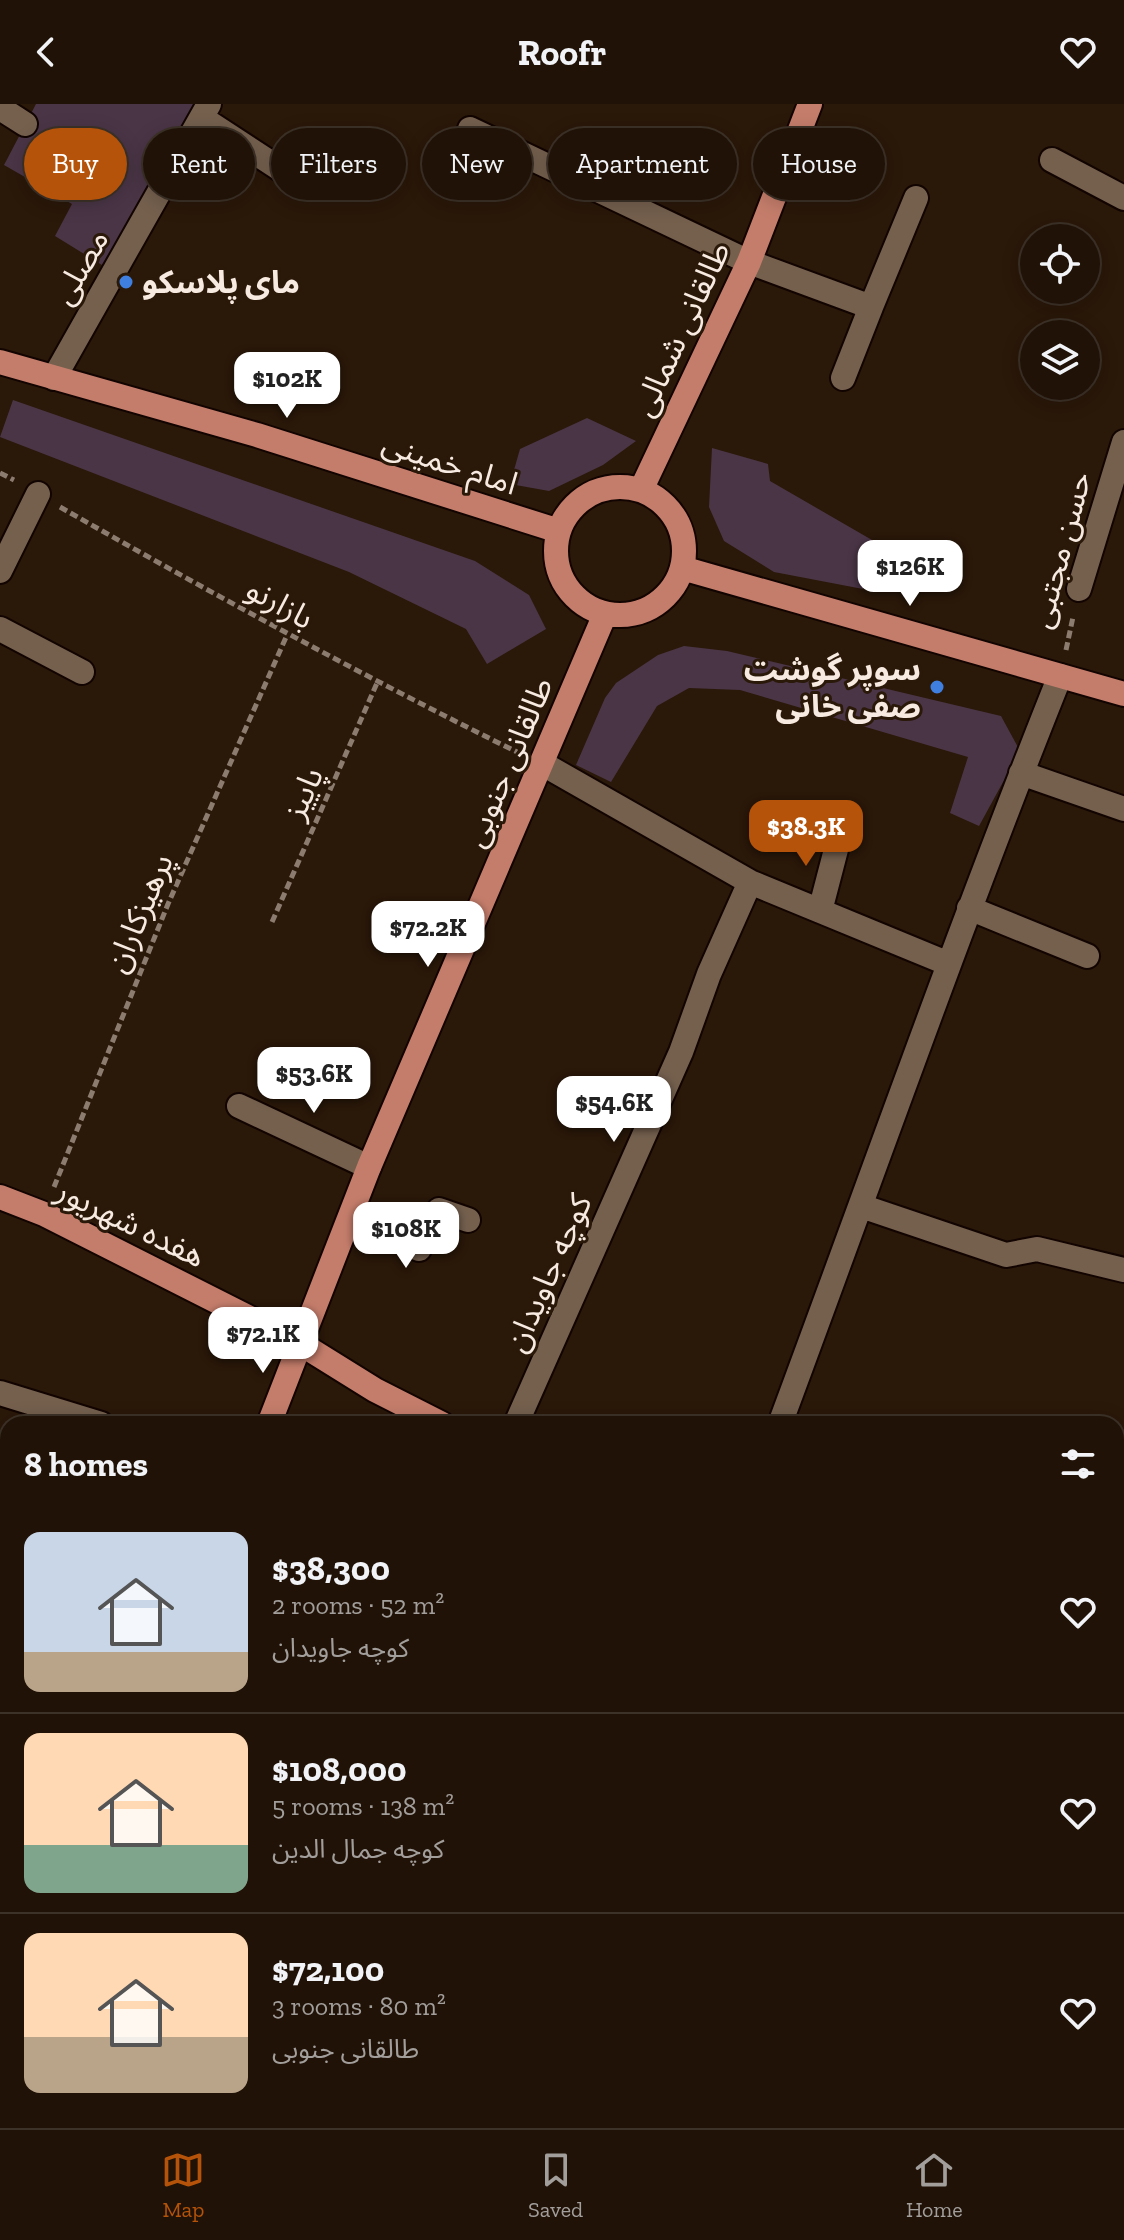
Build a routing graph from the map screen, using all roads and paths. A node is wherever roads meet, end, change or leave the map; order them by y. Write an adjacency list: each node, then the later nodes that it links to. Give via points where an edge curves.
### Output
1 (810, 104): 10 (main road, طالقانی شمالی)
2 (0, 108): 4 (street)
3 (206, 111): 6 (street); 13 (street, مصلی)
4 (25, 124)
5 (532, 159): 10 (street)
6 (271, 160)
7 (1052, 160): 9 (street)
8 (916, 198): 11 (street)
9 (1124, 198)
10 (749, 262): 11 (street); 17 (main road, طالقانی شمالی)
11 (871, 307): 14 (street)
12 (0, 362): 13 (main road, امام خمینی)
13 (54, 378): 19 (main road, امام خمینی, via 257,435)
14 (843, 378)
15 (1124, 442): 22 (street, حسن مجتبی)
16 (0, 473): 18 (path, بازارنو)
17 (641, 490): 19 (main road, via 600,490 582,499); 20 (main road, via 671,512 681,529)
18 (38, 494): 21 (street); 25 (path, بازارنو)
19 (559, 531): 23 (main road, via 559,573 570,592)
20 (682, 568): 23 (main road, via 674,586 644,611); 27 (main road)
21 (0, 571)
22 (1079, 589): 27 (path, حسن مجتبی)
23 (605, 614): 30 (main road, طالقانی جنوبی)
24 (0, 629): 26 (street)
25 (287, 635): 28 (path, بازارنو); 44 (path, پرهیزکاران, via 168,904)
26 (82, 672)
27 (1060, 676): 29 (main road); 31 (street)
28 (377, 683): 30 (path, بازارنو); 37 (path, پاییز)
29 (1124, 694)
30 (543, 764): 34 (street); 41 (main road, طالقانی جنوبی)
31 (1021, 773): 32 (street); 35 (street)
32 (1124, 809)
33 (839, 838): 36 (street)
34 (750, 882): 36 (street); 53 (street, کوچه جاویدان, via 681,1052)
35 (969, 908): 38 (street); 39 (street)
36 (820, 911): 39 (street)
37 (272, 922)
38 (1087, 956)
39 (949, 964): 43 (street)
40 (239, 1106): 41 (street)
41 (369, 1167): 45 (main road, طالقانی جنوبی)
42 (0, 1197): 44 (main road, هفده شهریور)
43 (861, 1206): 47 (street, via 1006,1255 1037,1249); 54 (street)
44 (44, 1214): 48 (main road, هفده شهریور)
45 (350, 1218): 46 (street, via 419,1249 439,1210); 48 (main road, طالقانی جنوبی)
46 (468, 1220)
47 (1124, 1270)
48 (301, 1344): 51 (main road, طالقانی جنوبی); 52 (main road, هفده شهریور)
49 (0, 1393): 50 (street)
50 (75, 1416)
51 (272, 1416)
52 (426, 1416)
53 (520, 1416)
54 (783, 1416)

